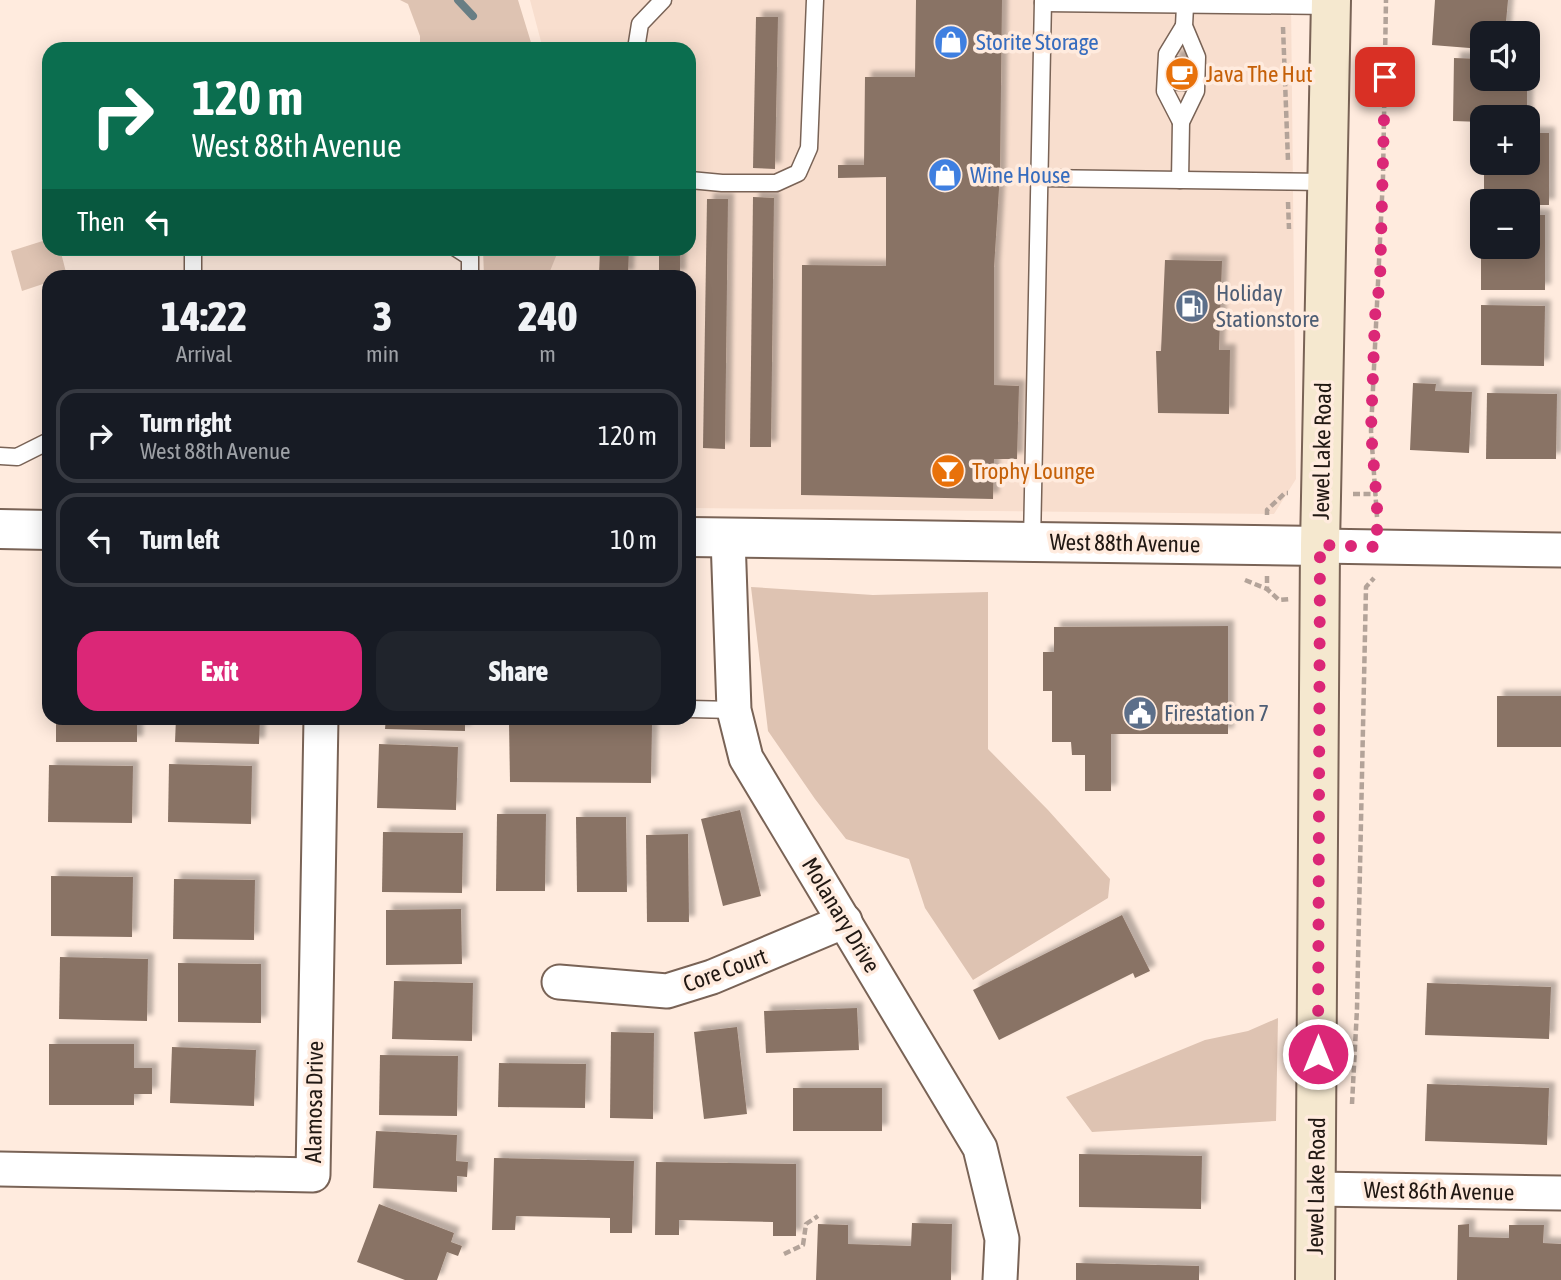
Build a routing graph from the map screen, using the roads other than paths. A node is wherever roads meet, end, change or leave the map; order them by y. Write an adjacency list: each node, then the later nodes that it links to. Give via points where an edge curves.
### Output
1 (663, 0): 7 (lane, via 640,24)
2 (815, 0): 11 (lane, via 808,148 798,173 776,183)
3 (1043, 1): 5 (lane); 9 (lane)
4 (1331, 3): 5 (lane); 12 (main road, Jewel Lake Road)
5 (1185, 6): 6 (lane)
6 (1184, 26): 8 (lane, via 1197,57 1196,91); 8 (lane, via 1167,54 1165,92)
7 (637, 42)
8 (1181, 122): 10 (lane)
9 (1039, 178): 10 (lane); 19 (lane)
10 (1180, 180): 12 (lane)
11 (696, 181)
12 (1326, 183): 20 (main road, Jewel Lake Road)
13 (42, 444): 14 (lane, via 16,457)
14 (0, 456)
15 (0, 529): 16 (street)
16 (42, 530)
17 (696, 537): 18 (street, West 88th Avenue)
18 (728, 538): 19 (street, West 88th Avenue); 23 (street, Molanary Drive)
19 (1032, 542): 20 (street, West 88th Avenue)
20 (1320, 545): 21 (street, West 88th Avenue); 28 (main road, Jewel Lake Road)
21 (1561, 550)
22 (696, 709): 23 (lane)
23 (734, 710): 25 (street, Molanary Drive, via 746,758)
24 (321, 725): 27 (street, Alamosa Drive, via 313,1175)
25 (845, 921): 26 (street, Core Court, via 667,991); 30 (street, Molanary Drive, via 981,1149 1002,1239)
26 (559, 982)
27 (0, 1169)
28 (1317, 1189): 29 (street, West 86th Avenue); 31 (main road, Jewel Lake Road)
29 (1561, 1194)
30 (1000, 1280)
31 (1315, 1280)

